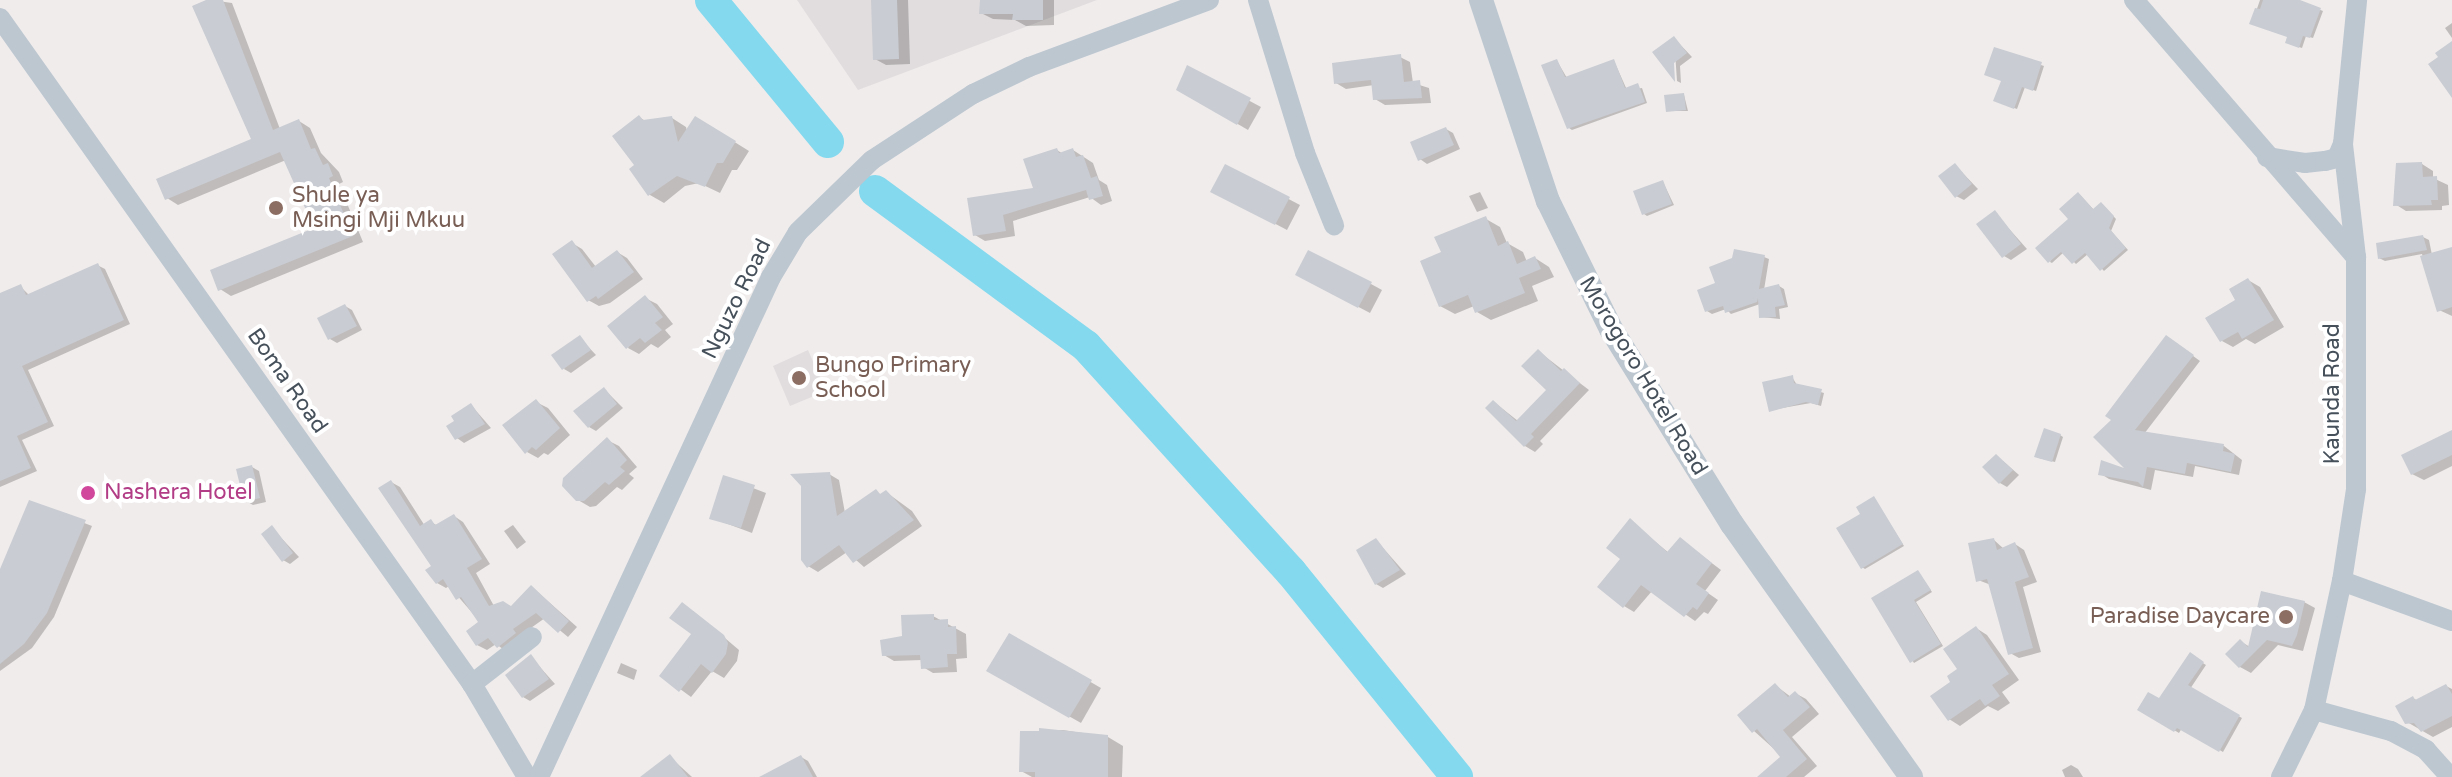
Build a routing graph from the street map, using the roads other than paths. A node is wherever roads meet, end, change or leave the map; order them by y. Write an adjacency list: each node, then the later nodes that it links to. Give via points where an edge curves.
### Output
1 (1209, 0): 17 (street, Nguzo Road, via 1004,77 872,160 798,232 782,255)
2 (1258, 0): 9 (street, via 1305,153)
3 (1481, 0): 18 (street, Morogoro Hotel Road, via 1548,201 1611,329 1732,524)
4 (2134, 0): 8 (street)
5 (2357, 0): 7 (street, Kaunda Road)
6 (0, 18): 14 (street, Boma Road)
7 (2343, 144): 8 (street, via 2337,158 2325,161); 10 (street, Kaunda Road)
8 (2267, 157): 10 (street)
9 (1334, 225)
10 (2356, 257): 11 (street, Kaunda Road, via 2356,489)
11 (2342, 581): 12 (street); 15 (street, Kaunda Road)
12 (2452, 621)
13 (532, 637): 14 (street)
14 (472, 684): 16 (street, Boma Road)
15 (2314, 710): 19 (street, Kaunda Road); 20 (street, via 2391,731 2426,750)
16 (527, 777)
17 (539, 777)
18 (1911, 777)
19 (2281, 777)
20 (2450, 777)

